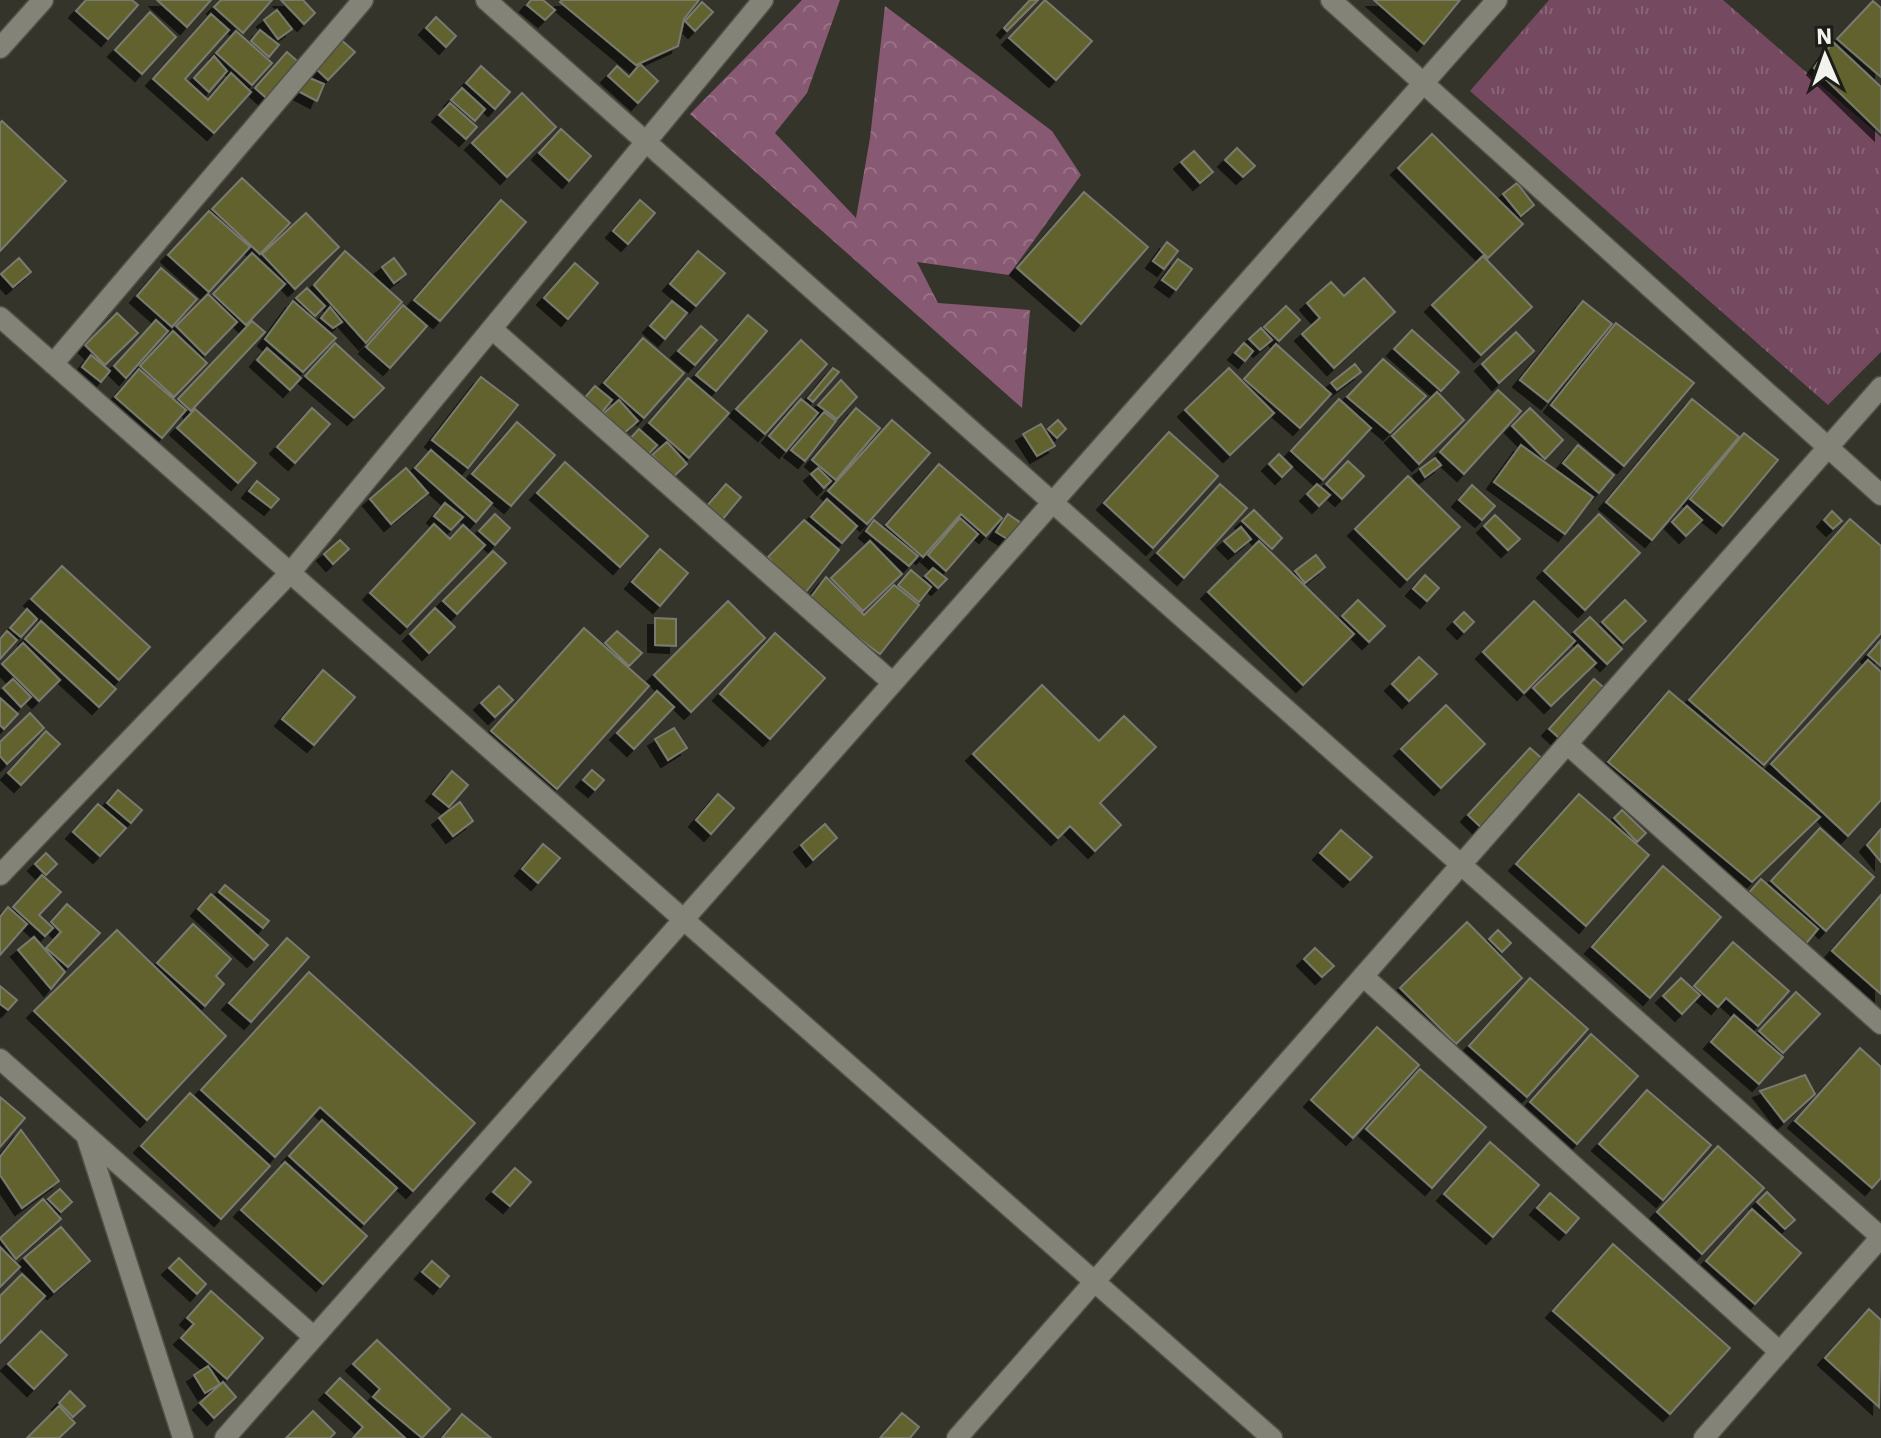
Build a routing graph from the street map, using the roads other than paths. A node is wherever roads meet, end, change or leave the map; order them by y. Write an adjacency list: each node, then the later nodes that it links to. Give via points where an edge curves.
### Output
1 (43, 0): 7 (street)
2 (363, 0): 12 (street)
3 (486, 0): 9 (street)
4 (763, 0): 9 (street)
5 (1331, 0): 8 (street)
6 (1497, 0): 8 (street)
7 (0, 48)
8 (1424, 82): 14 (street); 16 (street)
9 (647, 143): 11 (street); 16 (street)
10 (0, 317): 12 (street)
11 (492, 329): 17 (street); 18 (street)
12 (53, 364): 17 (street)
13 (1881, 387): 14 (street)
14 (1828, 447): 15 (street); 19 (street)
15 (1881, 495)
16 (1052, 503): 18 (street); 20 (street)
17 (290, 573): 21 (street); 22 (street)
18 (893, 683): 22 (street)
19 (1567, 744): 20 (street); 24 (street)
20 (1460, 865): 23 (street); 27 (street)
21 (0, 875)
22 (684, 920): 28 (street); 29 (street)
23 (1363, 976): 28 (street); 30 (street)
24 (1881, 1024)
25 (0, 1059): 26 (street)
26 (86, 1135): 29 (street); 31 (street)
27 (1881, 1237): 30 (street)
28 (1094, 1282): 33 (street); 34 (street)
29 (314, 1337): 32 (street)
30 (1780, 1352): 35 (street)
31 (183, 1438)
32 (225, 1438)
33 (957, 1438)
34 (1272, 1438)
35 (1704, 1438)

